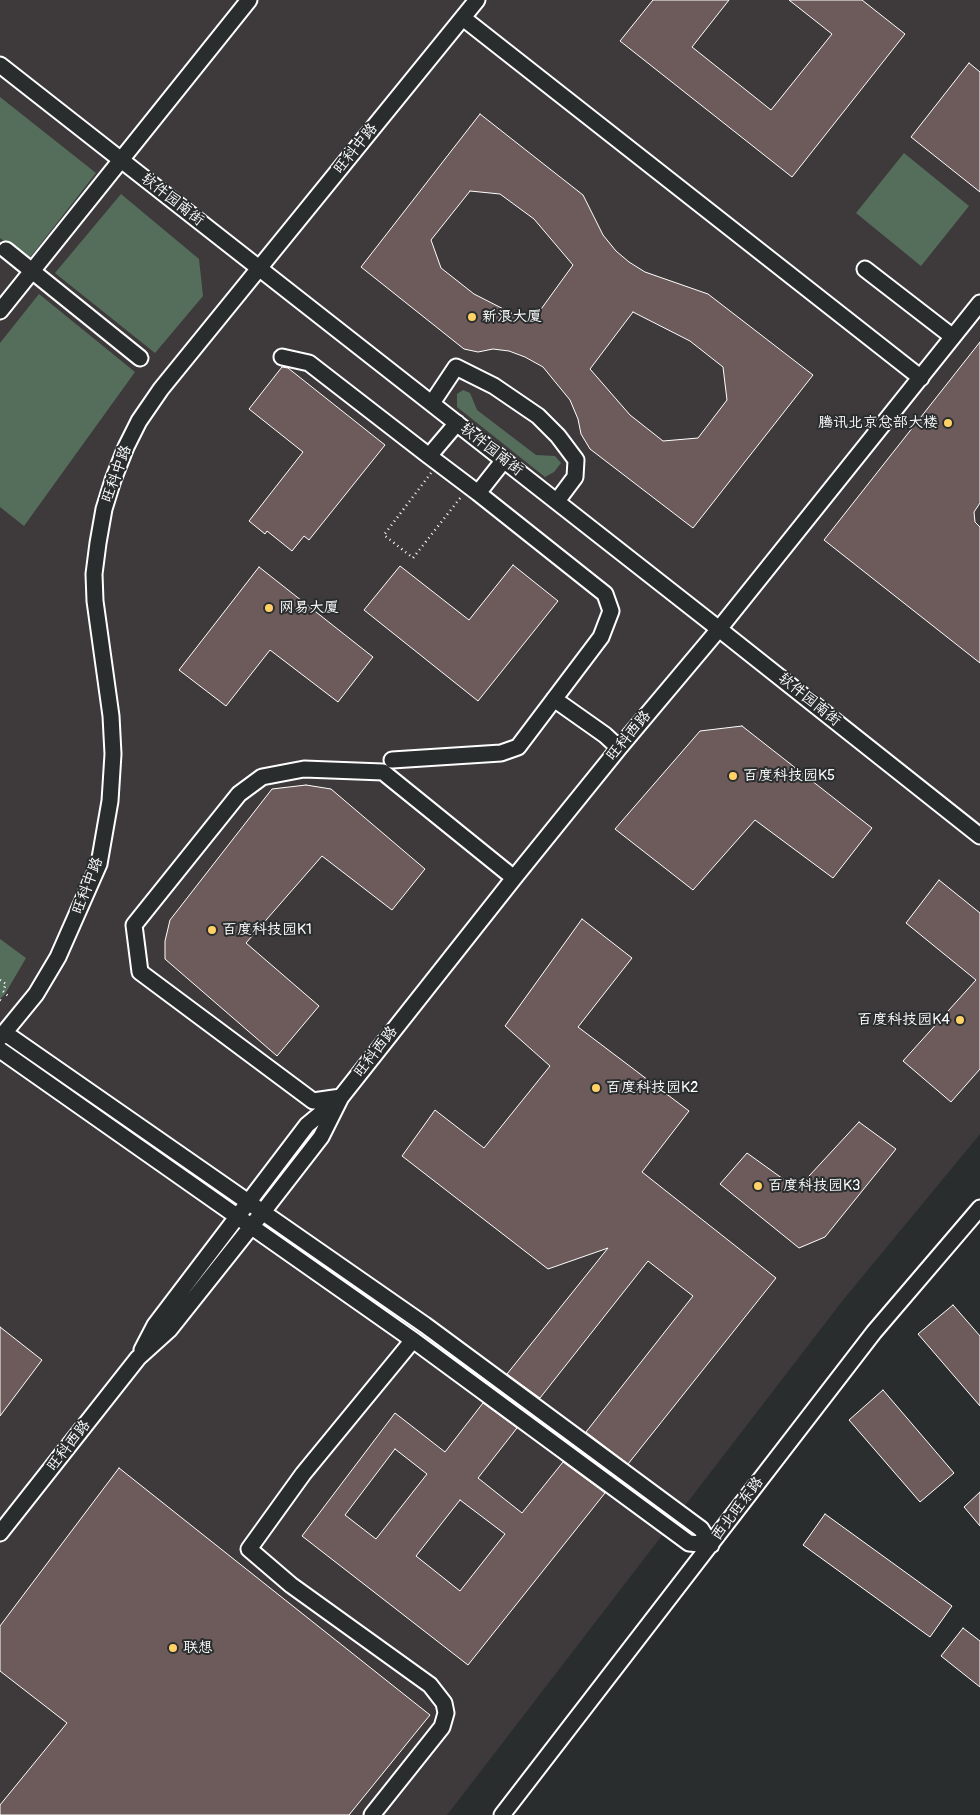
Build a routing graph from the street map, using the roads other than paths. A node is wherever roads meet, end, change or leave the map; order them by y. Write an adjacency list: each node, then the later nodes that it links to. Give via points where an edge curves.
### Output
1 (249, 0): 5 (street)
2 (477, 0): 3 (street, 旺科中路)
3 (463, 18): 7 (street, 旺科中路); 15 (street)
4 (0, 65): 5 (street, 软件园南街)
5 (122, 160): 7 (street, 软件园南街); 9 (street)
6 (6, 250): 9 (street)
7 (258, 267): 16 (street, 软件园南街); 28 (street, 旺科中路, via 139,421 113,480 101,526 94,574 94,601 111,716 113,754 105,834 99,864 58,957 36,994)
8 (864, 270): 12 (street)
9 (32, 271): 11 (street); 14 (street)
10 (980, 303): 12 (street, 旺科西路)
11 (0, 311)
12 (953, 337): 15 (street, 旺科西路)
13 (282, 357): 18 (street, via 310,364)
14 (140, 358)
15 (921, 378): 22 (street, 旺科西路)
16 (432, 403): 17 (street, 软件园南街); 21 (street, via 456,367 494,386 538,416 576,460 575,478)
17 (457, 423): 18 (street); 19 (street, 软件园南街)
18 (434, 460): 20 (street)
19 (504, 460): 20 (street); 21 (street, 软件园南街)
20 (474, 490): 23 (street, via 605,594 611,611 600,637)
21 (557, 501): 22 (street, 软件园南街)
22 (719, 628): 24 (street, 旺科西路); 26 (street, 软件园南街)
23 (554, 699): 24 (street); 25 (street, via 518,747 501,753)
24 (619, 748): 27 (street, 旺科西路)
25 (392, 760)
26 (980, 836)
27 (514, 878): 30 (street, 旺科西路); 30 (street, via 383,772 304,769 262,777 239,794 134,925 140,972 313,1101)
28 (3, 1035): 31 (street)
29 (0, 1050): 34 (street)
30 (341, 1097): 31 (street, via 307,1125); 33 (street, via 321,1137)
31 (248, 1203): 33 (street); 34 (street)
32 (980, 1208): 39 (street, 西北旺东路, via 874,1332)
33 (262, 1213): 35 (street); 39 (street, via 425,1325 693,1523)
34 (237, 1218): 35 (street); 37 (street, via 155,1325)
35 (250, 1227): 36 (street); 37 (street, via 169,1330)
36 (413, 1340): 39 (street, via 689,1543); 40 (street, via 303,1474 249,1549 290,1585 430,1685 444,1703 446,1713 442,1727)
37 (138, 1358): 38 (street, 旺科西路)
38 (0, 1533)
39 (711, 1545): 41 (street, 西北旺东路)
40 (372, 1815)
41 (502, 1815)

